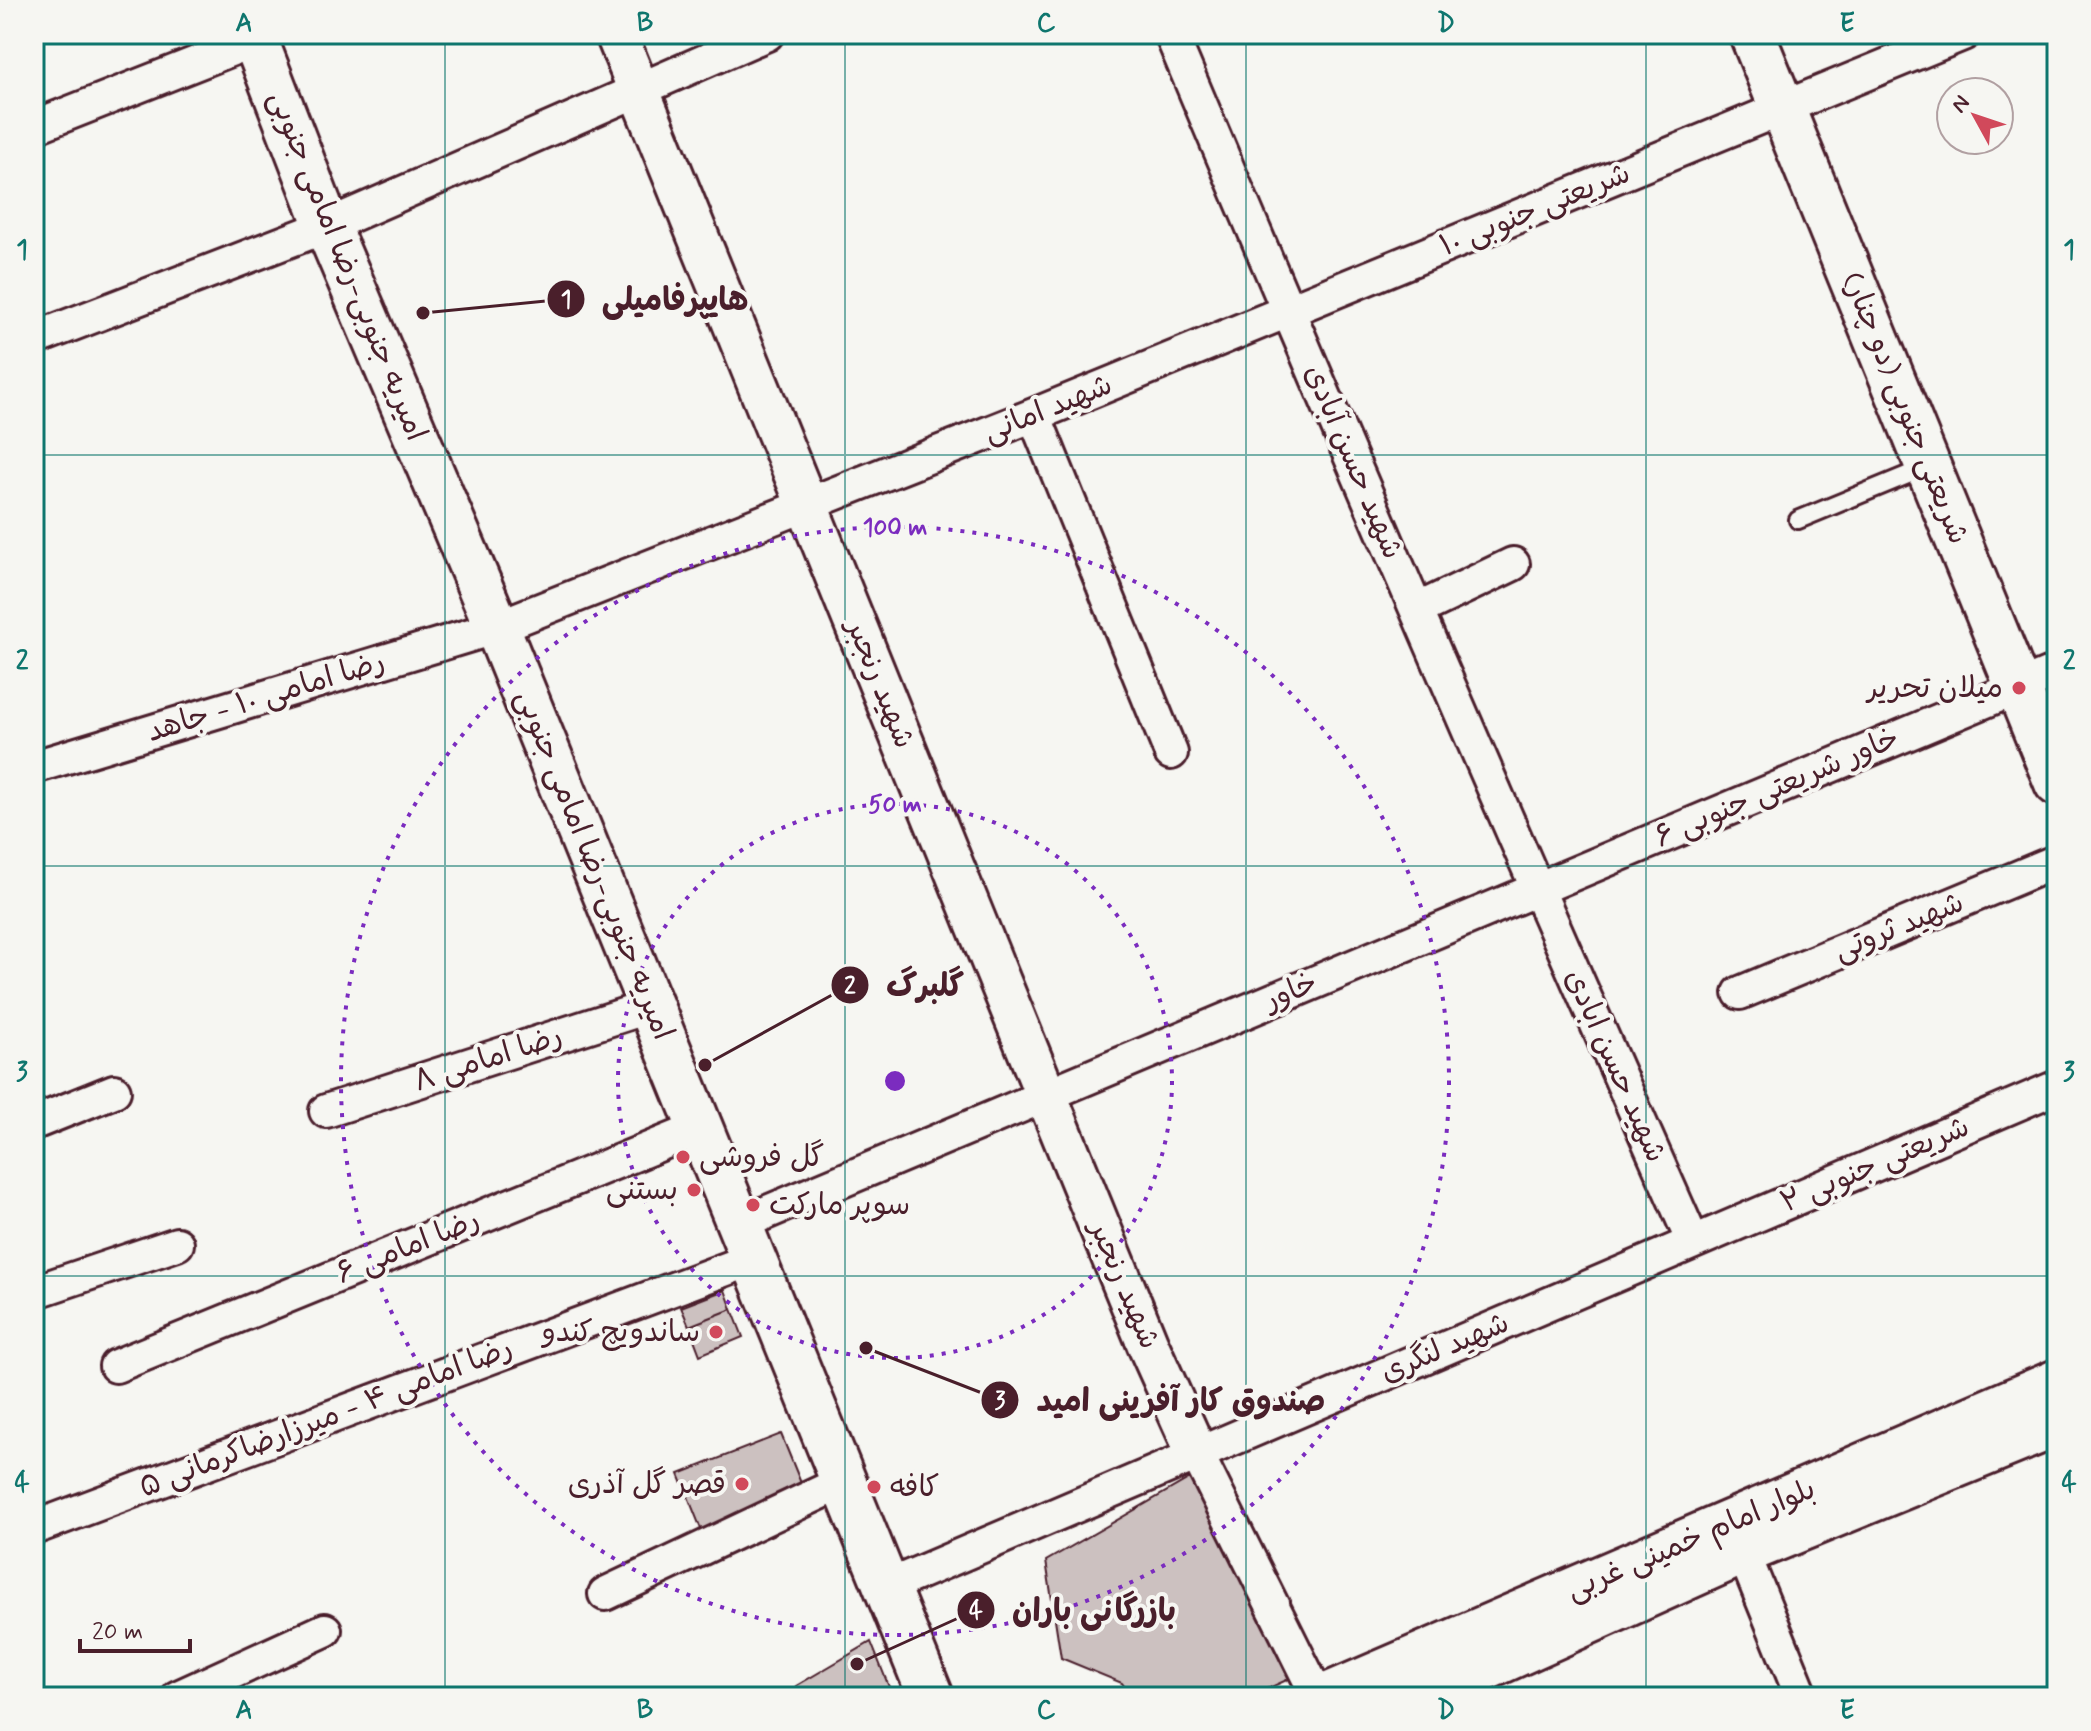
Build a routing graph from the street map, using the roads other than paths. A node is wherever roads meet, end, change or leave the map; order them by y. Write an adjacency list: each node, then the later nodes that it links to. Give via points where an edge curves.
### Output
1 (616, 34): 7 (street, شهید رنجبر)
2 (767, 34): 7 (street)
3 (1171, 34): 11 (street, شهید حسن آبادی)
4 (1752, 34): 8 (main road, شریعتی جنوبی (دو چنار))
5 (1963, 34): 8 (street, شریعتی جنوبی ۱۰)
6 (254, 37): 9 (street); 10 (main road, امیریه جنوبی-رضا امامی جنوبی)
7 (638, 91): 10 (street); 15 (street, شهید رنجبر)
8 (1783, 109): 11 (street, شریعتی جنوبی ۱۰); 14 (main road, شریعتی جنوبی (دو چنار))
9 (34, 127)
10 (327, 226): 12 (street); 19 (main road, امیریه جنوبی-رضا امامی جنوبی)
11 (1288, 311): 13 (street, شهید امانی); 18 (street, شهید حسن آبادی)
12 (34, 339)
13 (1034, 415): 15 (street, شهید امانی); 21 (street)
14 (1929, 467): 16 (lane); 20 (main road, شریعتی جنوبی (دو چنار))
15 (807, 504): 19 (street, شهید امانی); 30 (street, شهید رنجبر)
16 (1798, 520)
17 (1513, 564): 18 (street)
18 (1417, 610): 25 (street, شهید حسن آبادی)
19 (497, 627): 22 (street, رضا امامی ۱۰ - جاهد); 27 (main road, امیریه جنوبی-رضا امامی جنوبی)
20 (2038, 679): 23 (main road, شریعتی جنوبی (دو چنار)); 25 (street, خاور شریعتی جنوبی ۶)
21 (1171, 753)
22 (34, 767)
23 (2057, 783)
24 (2057, 861): 26 (street, شهید ثروتی)
25 (1537, 889): 30 (street, خاور); 35 (street, شهید حسن ابادی)
26 (1740, 993)
27 (651, 1006): 31 (street, رضا امامی ۸); 33 (main road, امیریه جنوبی-رضا امامی جنوبی)
28 (2057, 1087): 35 (street, شریعتی جنوبی ۲)
29 (114, 1091): 32 (street)
30 (1046, 1095): 34 (street, خاور); 41 (street, شهید رنجبر)
31 (326, 1111)
32 (34, 1123)
33 (700, 1128): 34 (main road, امیریه جنوبی-رضا امامی جنوبی); 38 (street, رضا امامی ۶)
34 (746, 1241): 42 (main road, امیریه جنوبی-رضا امامی جنوبی); 43 (street, رضا امامی ۴ - میرزارضاکرمانی ۵)
35 (1693, 1242): 41 (street, شهید لنگری)
36 (177, 1244): 37 (street)
37 (34, 1292)
38 (116, 1366)
39 (2057, 1382): 51 (main road, بلوار امام خمینی غربی)
40 (2057, 1424): 44 (main road, بلوار امام خمینی غربی)
41 (1197, 1454): 45 (street, شهید لنگری); 50 (street)
42 (843, 1482): 45 (main road, امیریه جنوبی-رضا امامی جنوبی); 46 (street)
43 (34, 1528)
44 (1743, 1552): 52 (main road, بلوار امام خمینی غربی); 53 (street)
45 (886, 1587): 49 (main road, امیریه جنوبی-رضا امامی جنوبی)
46 (605, 1594)
47 (325, 1630): 48 (street)
48 (178, 1697)
49 (931, 1697)
50 (1318, 1697)
51 (1325, 1697)
52 (1421, 1697)
53 (1802, 1697)

